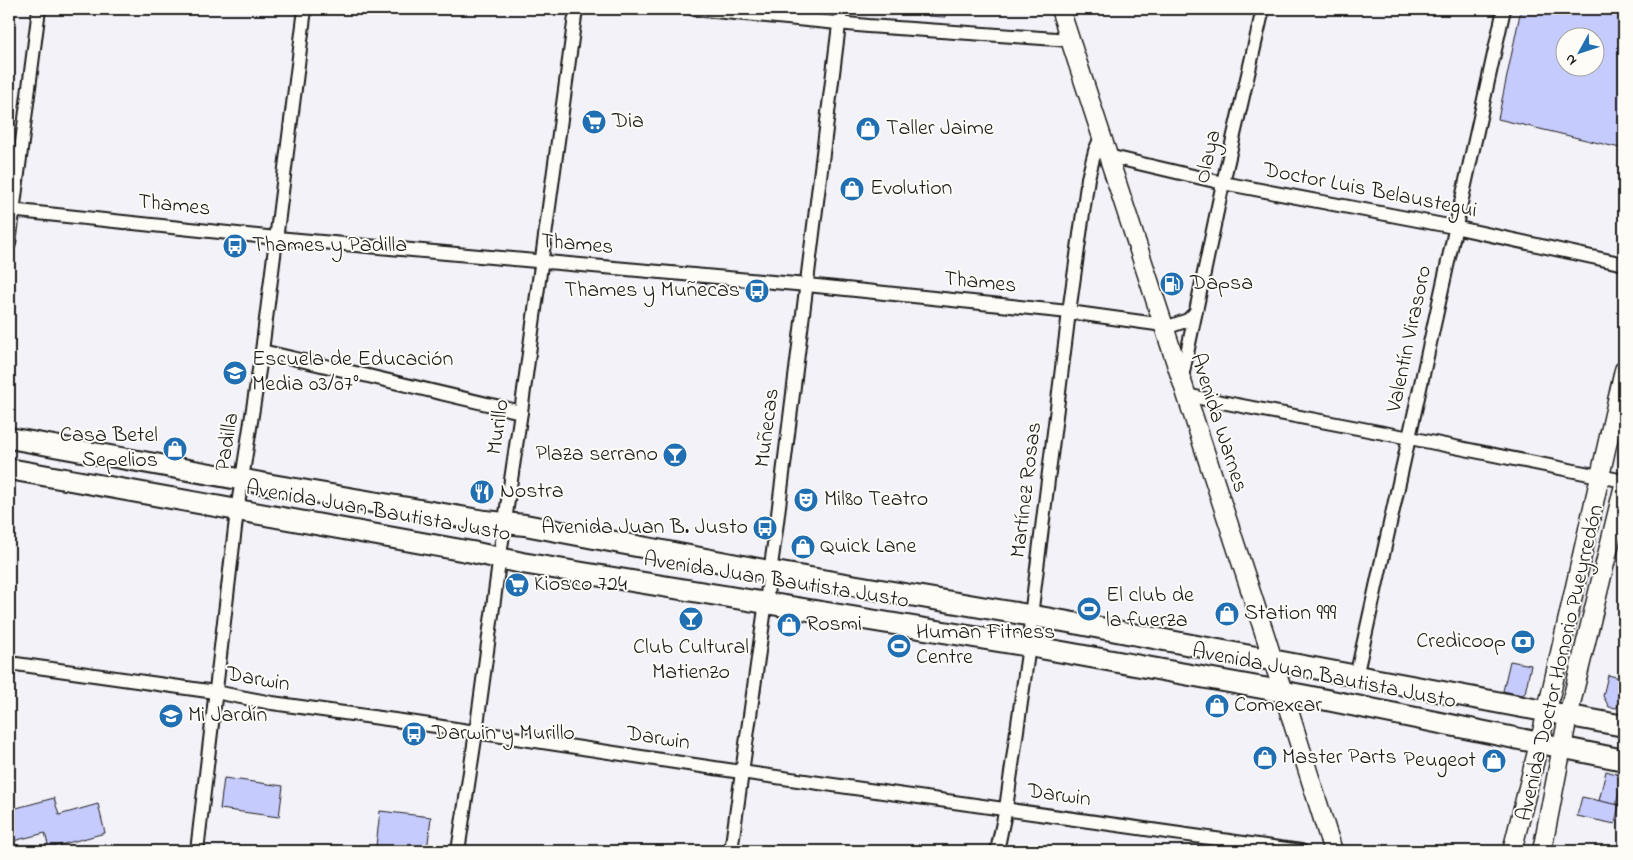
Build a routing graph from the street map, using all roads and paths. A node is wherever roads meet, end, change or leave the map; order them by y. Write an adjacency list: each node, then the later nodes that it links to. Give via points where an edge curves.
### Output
1 (39, 9): 14 (street)
2 (305, 9): 16 (street, Padilla)
3 (576, 9): 18 (street, Murillo)
4 (694, 9): 9 (street)
5 (842, 9): 9 (street, Muñecas)
6 (1060, 9): 10 (main road, Avenida Warnes)
7 (1263, 9): 13 (street, Olaya)
8 (1504, 9): 15 (street, Valentín Virasoro)
9 (839, 24): 10 (street); 20 (street, Muñecas)
10 (1070, 40): 11 (main road, Avenida Warnes)
11 (1102, 135): 12 (main road, Avenida Warnes); 22 (street, Martínez Rosas, via 1088,178)
12 (1108, 156): 13 (street, Doctor Luis Belaustegui); 21 (main road, Avenida Warnes)
13 (1223, 183): 15 (street, Doctor Luis Belaustegui); 23 (street, Olaya)
14 (11, 210): 16 (street, Thames); 17 (street)
15 (1454, 227): 19 (street, Doctor Luis Belaustegui); 31 (street, Valentín Virasoro)
16 (277, 238): 18 (street, Thames); 26 (street, Padilla)
17 (9, 244)
18 (541, 262): 20 (street, Thames); 29 (street, Murillo)
19 (1624, 264)
20 (807, 285): 22 (street, Thames); 39 (street, Muñecas)
21 (1156, 306): 24 (street, via 1151,316); 25 (main road, Avenida Warnes)
22 (1069, 312): 24 (street, Thames); 41 (street, Martínez Rosas)
23 (1194, 314): 25 (street, via 1180,324); 28 (street, Olaya)
24 (1141, 322): 25 (street, Thames)
25 (1162, 325): 28 (main road, Avenida Warnes)
26 (262, 351): 29 (street); 34 (street, Padilla)
27 (1624, 370): 33 (main road, Avenida Doctor Honorio Pueyrredón)
28 (1183, 389): 31 (street); 43 (main road, Avenida Warnes)
29 (522, 412): 37 (street, Murillo)
30 (9, 438): 34 (main road, Avenida Juan Bautista Justo)
31 (1410, 438): 33 (street); 45 (street, Valentín Virasoro)
32 (9, 469): 36 (main road, Avenida Juan Bautista Justo)
33 (1600, 476): 35 (street); 48 (main road, Avenida Doctor Honorio Pueyrredón)
34 (242, 480): 36 (street, Padilla); 37 (main road, Avenida Juan Bautista Justo)
35 (1624, 483): 49 (main road, Avenida Doctor Honorio Pueyrredón)
36 (237, 511): 38 (main road, Avenida Juan Bautista Justo); 46 (street, Padilla)
37 (505, 522): 38 (street, Murillo); 39 (main road, Avenida Juan Bautista Justo)
38 (500, 559): 40 (main road, Avenida Juan Bautista Justo); 51 (street, Murillo)
39 (769, 571): 40 (street, Muñecas); 41 (main road, Avenida Juan Bautista Justo)
40 (765, 603): 42 (main road, Avenida Juan Bautista Justo); 55 (street, Muñecas)
41 (1031, 616): 42 (street, Martínez Rosas); 43 (main road, Avenida Juan Bautista Justo)
42 (1029, 646): 47 (main road, Avenida Juan Bautista Justo); 56 (street, Martínez Rosas)
43 (1273, 661): 45 (main road, Avenida Juan Bautista Justo); 47 (main road, Avenida Warnes)
44 (9, 664): 46 (street, Darwin)
45 (1356, 677): 48 (main road, Avenida Juan Bautista Justo)
46 (215, 692): 51 (street, Darwin); 59 (street, Padilla)
47 (1282, 692): 52 (main road, Avenida Juan Bautista Justo); 64 (main road, Avenida Warnes)
48 (1547, 712): 49 (main road, Avenida Juan Bautista Justo); 52 (main road, Avenida Doctor Honorio Pueyrredón)
49 (1568, 716): 50 (main road, Avenida Juan Bautista Justo); 53 (main road, Avenida Doctor Honorio Pueyrredón)
50 (1624, 726)
51 (476, 732): 55 (street, Darwin); 60 (street, Murillo)
52 (1540, 743): 53 (main road, Avenida Juan Bautista Justo); 57 (main road, Avenida Doctor Honorio Pueyrredón)
53 (1562, 747): 54 (main road, Avenida Juan Bautista Justo); 58 (main road, Avenida Doctor Honorio Pueyrredón)
54 (1624, 760)
55 (741, 772): 56 (street, Darwin); 61 (street, Muñecas)
56 (1006, 808): 62 (street, Martínez Rosas); 63 (street, Darwin)
57 (1518, 831): 58 (main road, via 1521,844 1527,848); 65 (main road, Avenida Doctor Honorio Pueyrredón)
58 (1543, 845)
59 (197, 851)
60 (458, 851)
61 (731, 851)
62 (997, 851)
63 (1301, 851)
64 (1333, 851)
65 (1512, 851)

